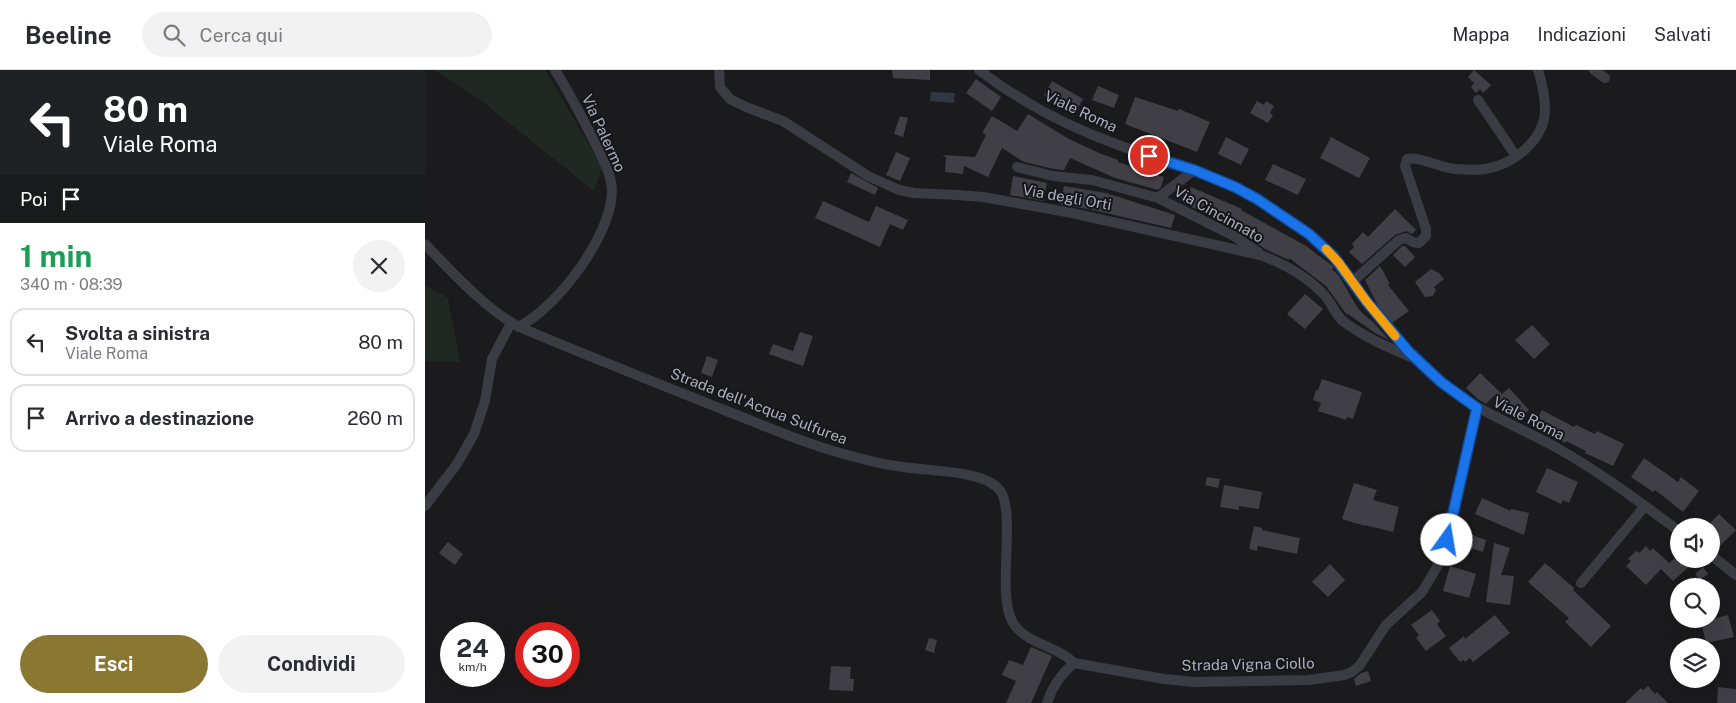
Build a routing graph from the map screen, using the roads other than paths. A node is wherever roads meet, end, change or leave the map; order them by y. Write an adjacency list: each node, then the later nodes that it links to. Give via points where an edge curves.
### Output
1 (555, 70): 15 (street, Via Palermo, via 606,167 612,183 611,200 600,234 574,277 534,318)
2 (719, 70): 13 (street, Via degli Orti, via 720,87 730,99 783,121 868,176 899,190 914,194 983,197 1071,213)
3 (979, 70): 10 (street, Viale Roma, via 1072,127)
4 (1538, 70): 8 (street, via 1544,98 1543,120 1537,136)
5 (1594, 70): 6 (street)
6 (1605, 78)
7 (1478, 100): 8 (street)
8 (1516, 156): 14 (street, via 1497,166 1475,170 1407,159 1405,166 1426,236 1419,243 1406,238 1399,240)
9 (1017, 167): 11 (street, Via Cincinnato, via 1053,176 1092,180)
10 (1194, 170): 11 (street, Via Cincinnato); 14 (street, Viale Roma, via 1246,193 1301,228 1329,251)
11 (1158, 198): 13 (street, Via Cincinnato, via 1234,236)
12 (425, 244): 15 (street, Strada dell'Acqua Sulfurea, via 464,283)
13 (1266, 257): 16 (street, Via degli Orti, via 1308,280 1327,298 1339,316 1358,331)
14 (1353, 282): 16 (street, Viale Roma)
15 (515, 325): 18 (street, via 492,359 485,400 474,434 457,464); 24 (street, Strada dell'Acqua Sulfurea, via 816,446 871,461 991,482 1002,492 1005,506 1006,597 1013,622 1025,635)
16 (1417, 360): 17 (street, Viale Roma)
17 (1477, 408): 19 (street, Viale Roma, via 1559,449); 24 (street, Strada Vigna Ciollo, via 1447,540 1437,567 1425,588 1386,625 1352,672 1309,680 1194,682)
18 (425, 506)
19 (1645, 506): 20 (street, Viale Roma); 23 (street)
20 (1670, 524)
21 (1720, 562): 22 (street)
22 (1736, 575)
23 (1581, 583)
24 (1074, 664): 25 (street, via 1060,678)
25 (1047, 703)

